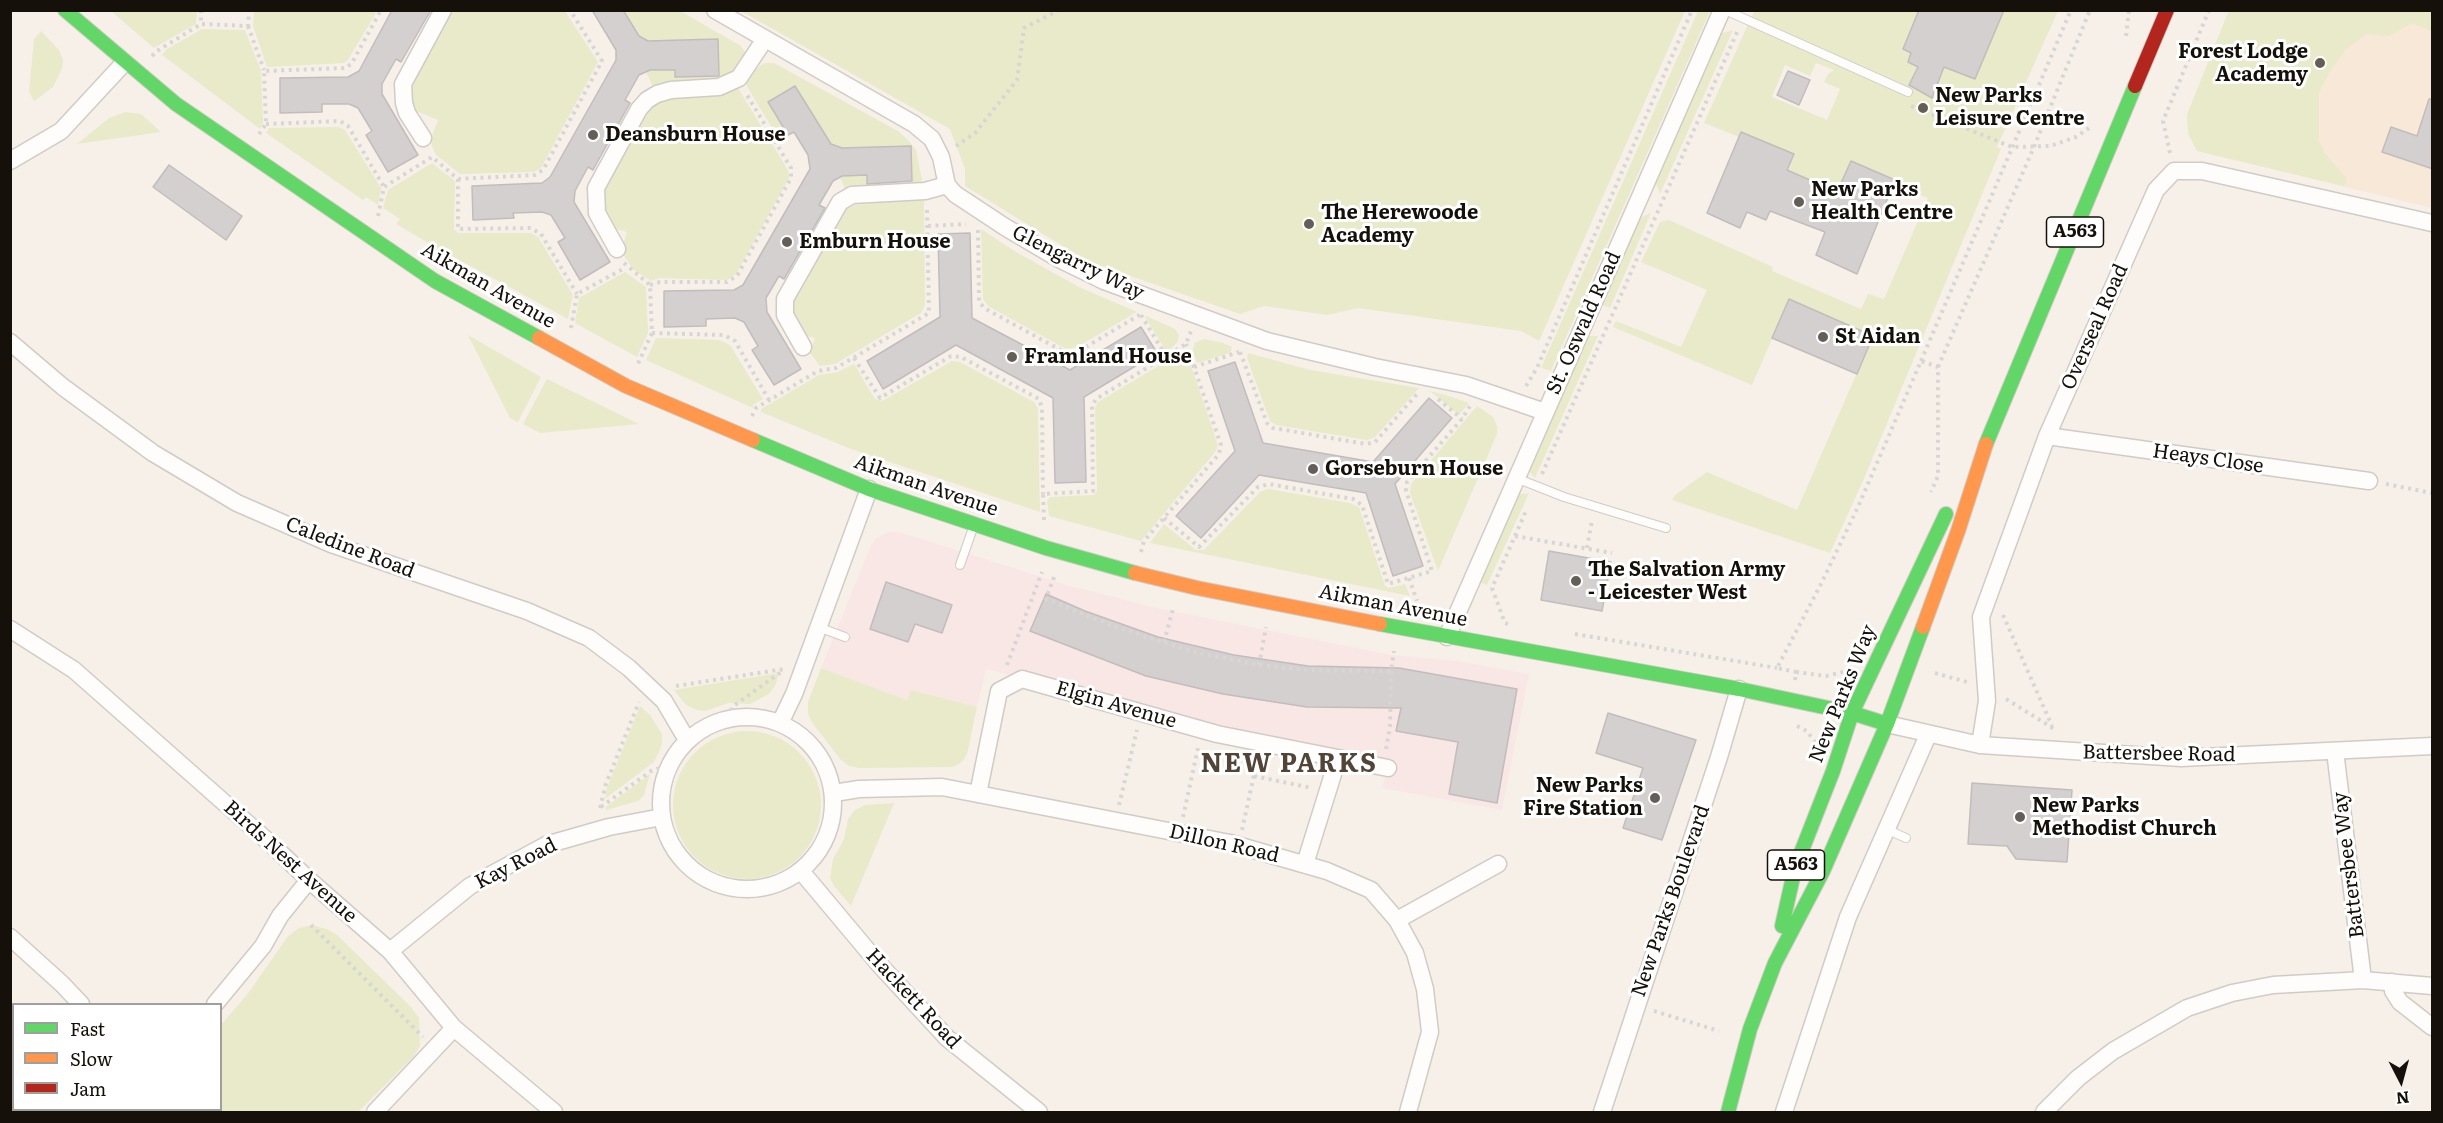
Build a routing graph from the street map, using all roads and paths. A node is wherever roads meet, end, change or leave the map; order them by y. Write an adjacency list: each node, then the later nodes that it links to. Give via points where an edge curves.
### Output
1 (65, 10): 21 (main road, Aikman Avenue)
2 (201, 10): 17 (path)
3 (249, 10): 18 (path)
4 (381, 10): 22 (path, via 346,68)
5 (443, 10): 29 (street, via 403,84 407,112)
6 (570, 10): 35 (path, via 602,61 543,170 535,175)
7 (715, 10): 19 (street)
8 (1059, 10): 32 (path, via 1024,28 1017,80 975,133)
9 (1692, 10): 68 (path, via 1537,368)
10 (1724, 10): 16 (lane); 69 (street, St. Oswald Road)
11 (2071, 10): 30 (path)
12 (2090, 10): 31 (path)
13 (2129, 10): 20 (path)
14 (2167, 10): 73 (main road, New Parks Way / A563)
15 (2209, 10): 34 (path, via 2163,121)
16 (1743, 18): 24 (lane); 76 (path)
17 (201, 24): 18 (path); 21 (path)
18 (248, 26): 22 (path)
19 (765, 39): 23 (street); 32 (street, via 914,124 932,139)
20 (2124, 44)
21 (130, 67): 33 (street, via 61,131); 43 (main road, Aikman Avenue, via 176,105)
22 (264, 71): 27 (path)
23 (737, 79): 44 (street, via 718,87 657,93 639,109 596,188 597,213); 46 (path, via 791,168 791,178 738,276 727,282)
24 (1883, 80): 25 (lane); 30 (path, via 1902,102)
25 (1908, 92)
26 (2095, 123): 31 (path, via 2076,137)
27 (266, 124): 28 (path); 37 (path, via 340,121 348,126)
28 (259, 134)
29 (423, 138)
30 (2012, 147): 31 (path); 60 (path)
31 (2034, 147): 62 (path)
32 (941, 157): 36 (street)
33 (10, 160)
34 (2174, 171): 40 (street, via 2202,171); 72 (street, Overseal Road, via 2156,190)
35 (458, 179): 37 (path, via 432,157); 47 (path, via 458,229 531,228 541,234)
36 (947, 185): 38 (street); 50 (street, Glengarry Way, via 955,194 1059,259)
37 (384, 187): 43 (path, via 378,217)
38 (925, 191): 42 (path); 56 (street, via 852,195 840,202 785,299 784,315)
39 (978, 223): 49 (path, via 979,301 984,308 1068,354)
40 (2433, 223)
41 (968, 224): 42 (path)
42 (928, 226): 59 (path, via 929,313)
43 (364, 234): 63 (main road, Aikman Avenue, via 435,281)
44 (617, 249): 45 (path)
45 (626, 267): 46 (path); 47 (path)
46 (650, 285): 52 (path)
47 (577, 294): 51 (path)
48 (1146, 311): 49 (path)
49 (1140, 314): 58 (path)
50 (1197, 317): 54 (path); 68 (street, Glengarry Way, via 1266,341 1466,385)
51 (571, 328)
52 (652, 333): 63 (path); 67 (path, via 724,335 735,341)
53 (10, 342): 118 (street, Caledine Road, via 63,387 153,453 237,502 331,544 589,638)
54 (1186, 344): 58 (path); 61 (path)
55 (1242, 345): 57 (path)
56 (802, 347)
57 (1240, 352): 61 (path); 64 (path, via 1267,423 1274,428 1366,444 1375,442)
58 (1166, 356): 79 (path, via 1096,399 1092,406 1094,491)
59 (854, 358): 67 (path, via 836,368 818,371); 79 (path, via 880,398 951,356 961,357 1039,399)
60 (1921, 361): 62 (path); 110 (path, via 1858,507)
61 (1194, 367): 82 (path, via 1221,445 1220,454)
62 (1938, 367): 80 (path, via 1938,476)
63 (626, 386): 71 (main road, Aikman Avenue)
64 (1423, 387)
65 (1431, 394): 70 (path)
66 (1475, 398): 70 (path)
67 (769, 400): 71 (path, via 756,408)
68 (1516, 402): 69 (street, Glengarry Way)
69 (1545, 412): 74 (street, St. Oswald Road)
70 (1462, 419): 93 (path, via 1407,482 1406,491 1432,571)
71 (742, 435): 77 (main road, Aikman Avenue)
72 (2047, 436): 75 (street, Heays Close); 94 (street, Overseal Road)
73 (1982, 454): 107 (main road, New Parks Way / A563, via 1958,531); 122 (main road, New Parks Way / A563, via 1939,525)
74 (1516, 477): 76 (lane); 103 (street, St. Oswald Road)
75 (2369, 481): 78 (path)
76 (1536, 486): 81 (lane); 86 (path)
77 (869, 489): 84 (main road, Aikman Avenue); 98 (street)
78 (2433, 493)
79 (1043, 494): 83 (path)
80 (1929, 496)
81 (1595, 507): 85 (lane); 87 (path)
82 (1164, 518): 91 (path, via 1144,541); 93 (path, via 1200,547 1258,487 1269,484 1353,499 1362,505 1388,584)
83 (1044, 520)
84 (974, 524): 89 (lane); 91 (main road, Aikman Avenue)
85 (1666, 528)
86 (1515, 536): 87 (path); 97 (path, via 1492,588 1505,623)
87 (1587, 549): 88 (path)
88 (1612, 553)
89 (960, 565)
90 (1042, 572): 117 (path, via 1002,678)
91 (1134, 573): 103 (main road, Aikman Avenue)
92 (1054, 577): 104 (path, via 1046,599)
93 (1409, 578): 95 (path)
94 (1992, 589): 116 (street, Overseal Road, via 1981,617); 126 (path)
95 (1417, 601)
96 (1173, 609): 104 (path)
97 (1516, 625)
98 (818, 627): 102 (lane); 106 (street)
99 (1266, 627): 108 (path)
100 (10, 629): 153 (street, Birds Nest Avenue, via 74,670)
101 (1572, 634): 110 (path)
102 (845, 637)
103 (1447, 637): 119 (main road, Aikman Avenue)
104 (1164, 642): 108 (path)
105 (1394, 651): 112 (path)
106 (805, 663): 111 (path); 124 (street)
107 (1908, 663): 114 (path); 125 (main road, New Parks Way / A563)
108 (1259, 665): 112 (path)
109 (1846, 666): 113 (path, via 1843,672 1826,676)
110 (1777, 668): 113 (path)
111 (785, 669): 118 (path); 123 (path, via 732,707)
112 (1391, 671): 137 (path)
113 (1796, 672): 120 (path)
114 (1935, 674): 115 (path); 116 (path)
115 (1931, 683)
116 (1986, 686): 126 (path); 131 (street, Overseal Road)
117 (1006, 687): 121 (street, Elgin Avenue, via 1022,679); 141 (street, via 999,691)
118 (652, 689): 129 (street, Caledine Road, via 664,701); 142 (path, via 606,784)
119 (1738, 689): 120 (main road, Aikman Avenue); 164 (street, New Parks Boulevard)
120 (1791, 701): 122 (main road, Aikman Avenue)
121 (1141, 712): 127 (street, Elgin Avenue); 144 (path)
122 (1852, 713): 125 (main road, Aikman Avenue); 158 (main road, New Parks Way / A563, via 1795,868)
123 (730, 718): 124 (street, via 761,717); 129 (street, via 703,728)
124 (780, 723): 140 (street, via 800,734 816,750 828,770)
125 (1887, 724): 128 (street, Battersbee Road); 158 (main road, New Parks Way / A563, via 1823,871)
126 (2052, 726): 134 (path)
127 (1202, 729): 130 (street, Elgin Avenue); 147 (path)
128 (1928, 735): 131 (street, Battersbee Road); 146 (street)
129 (687, 740): 136 (street)
130 (1261, 742): 135 (street, Elgin Avenue); 138 (path)
131 (1980, 745): 134 (street, Battersbee Road)
132 (2433, 746): 133 (street, Battersbee Road)
133 (2335, 751): 134 (street, Battersbee Road, via 2181,758); 159 (street, Battersbee Way)
134 (2077, 753)
135 (1338, 758): 137 (street, Elgin Avenue); 139 (street)
136 (669, 765): 142 (path, via 651,771); 143 (street, via 663,783)
137 (1386, 767)
138 (1254, 776): 139 (path); 149 (path)
139 (1327, 791): 150 (street)
140 (834, 793): 141 (street, Dillon Road, via 942,787); 152 (street, via 827,837)
141 (978, 794): 144 (street, Dillon Road)
142 (600, 808): 145 (path)
143 (662, 817): 145 (street, Kay Road); 152 (street, via 676,853 690,868 716,883 745,889 765,888)
144 (1116, 820): 147 (street, Dillon Road)
145 (601, 830): 157 (street, Kay Road, via 546,845 470,886)
146 (1888, 830): 148 (lane); 175 (street, via 1848,917)
147 (1180, 832): 149 (street, Dillon Road)
148 (1906, 838)
149 (1239, 845): 150 (street, Dillon Road)
150 (1305, 864): 154 (street, Dillon Road, via 1371,890)
151 (1498, 864): 154 (street)
152 (801, 871): 171 (street, Hackett Road, via 947,1038)
153 (309, 880): 157 (street, Birds Nest Avenue); 163 (street)
154 (1397, 920): 172 (street, Dillon Road, via 1415,953 1425,989 1430,1032)
155 (312, 925): 168 (path)
156 (10, 937): 162 (street)
157 (390, 951): 166 (street, Birds Nest Avenue)
158 (1774, 963): 174 (main road, New Parks Way / A563, via 1750,1029)
159 (2362, 980): 160 (street); 176 (street, via 2273,986 2232,993 2187,1008 2113,1051 2078,1078)
160 (2392, 982): 161 (street); 165 (street, via 2400,1002)
161 (2433, 986)
162 (79, 1003)
163 (217, 1003)
164 (1636, 1005): 167 (path); 173 (street, New Parks Boulevard)
165 (2433, 1027)
166 (454, 1028): 168 (street); 170 (street, Birds Nest Avenue)
167 (1719, 1031)
168 (435, 1048): 169 (street)
169 (375, 1113)
170 (554, 1113)
171 (1039, 1113)
172 (1408, 1113)
173 (1602, 1113)
174 (1728, 1113)
175 (1784, 1113)
176 (2044, 1113)

